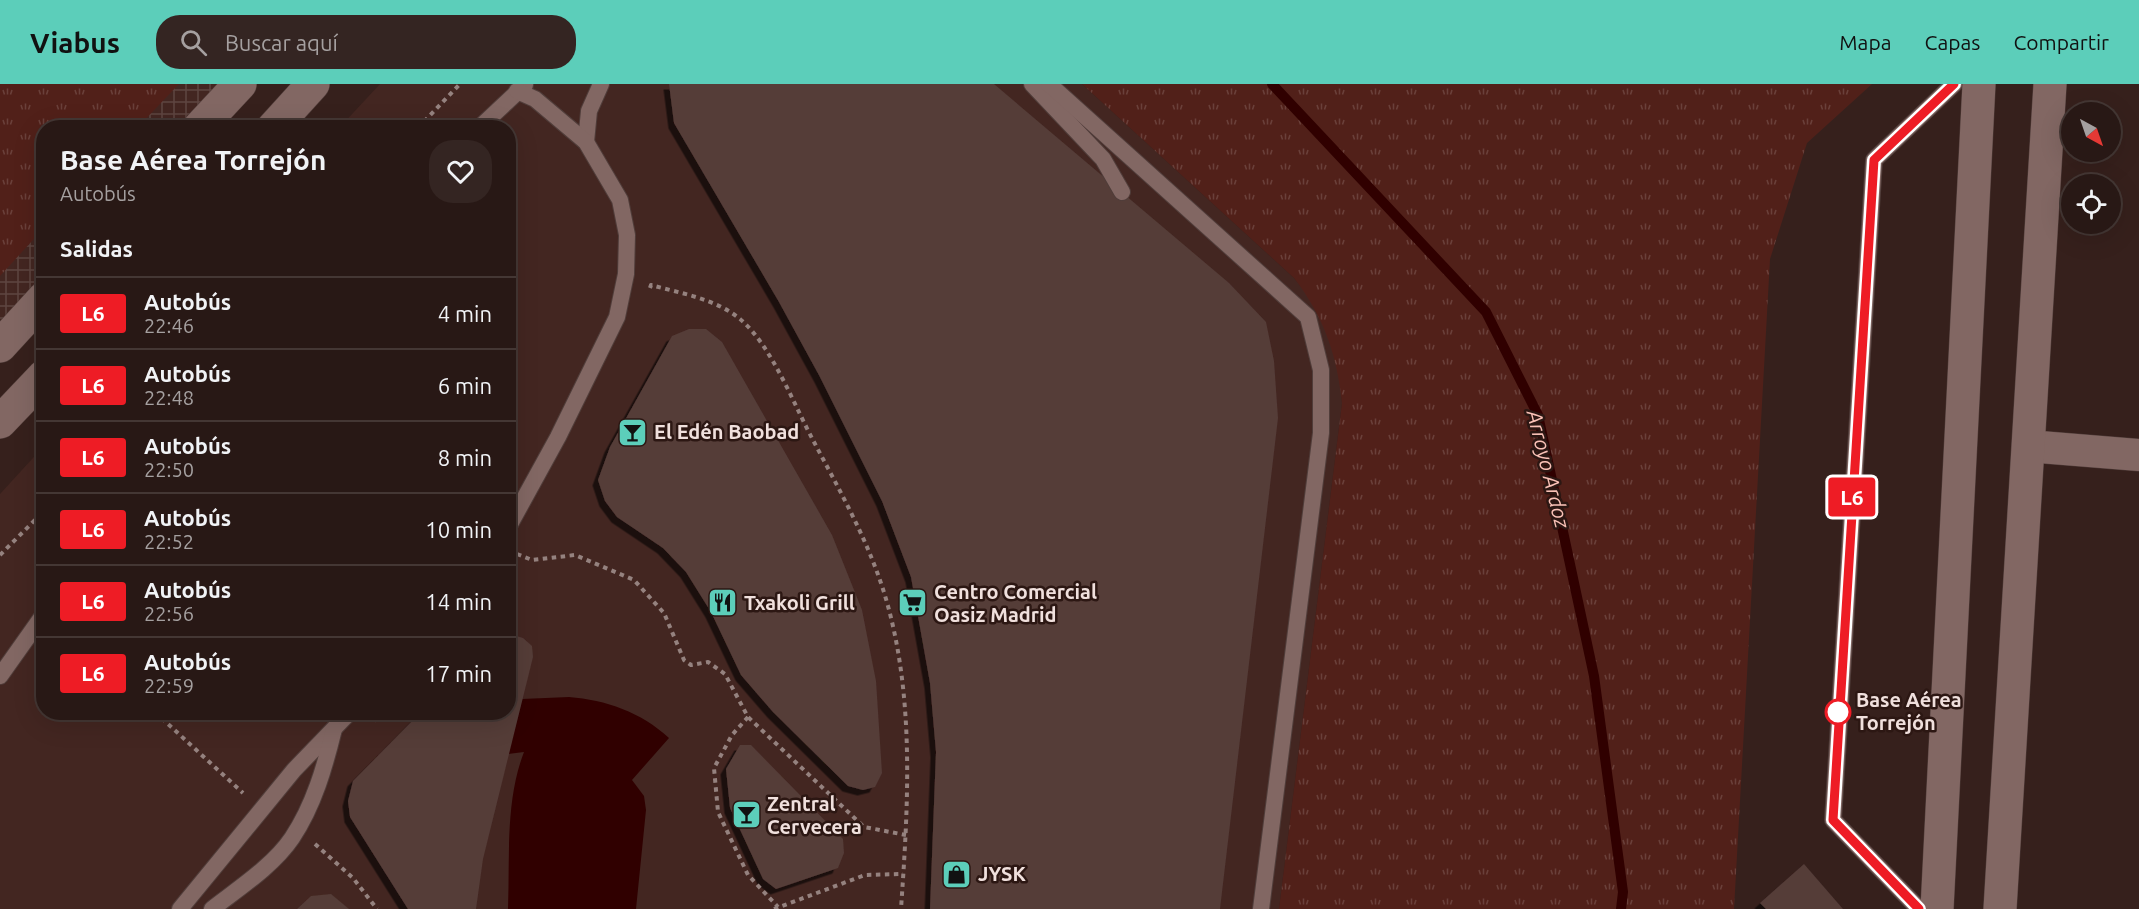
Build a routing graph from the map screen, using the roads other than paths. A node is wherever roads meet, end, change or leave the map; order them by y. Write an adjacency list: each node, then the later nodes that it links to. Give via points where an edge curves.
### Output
1 (240, 84): 10 (street)
2 (313, 84): 11 (street)
3 (601, 84): 13 (lane, via 588,111)
4 (1032, 84): 14 (lane, via 1103,159)
5 (1049, 84): 29 (lane, via 1308,317 1321,370 1321,434)
6 (1954, 84): 30 (lane, via 1874,160 1833,820)
7 (1979, 84): 31 (street)
8 (2050, 84): 19 (street)
9 (521, 88): 12 (lane); 13 (lane)
10 (206, 120)
11 (280, 120)
12 (487, 120)
13 (586, 142): 21 (lane, via 620,200 627,234 626,274 617,317)
14 (1122, 192)
15 (36, 307): 16 (street)
16 (0, 346)
17 (36, 384): 18 (street)
18 (0, 422)
19 (2028, 446): 20 (street); 32 (street)
20 (2139, 455)
21 (516, 513)
22 (36, 622): 23 (lane)
23 (7, 653): 24 (lane)
24 (0, 676)
25 (342, 720): 26 (lane)
26 (334, 729): 27 (lane, via 261,809); 28 (lane, via 310,805 291,839 257,874)
27 (180, 909)
28 (212, 909)
29 (1261, 909)
30 (1919, 909)
31 (1937, 909)
32 (2001, 909)

